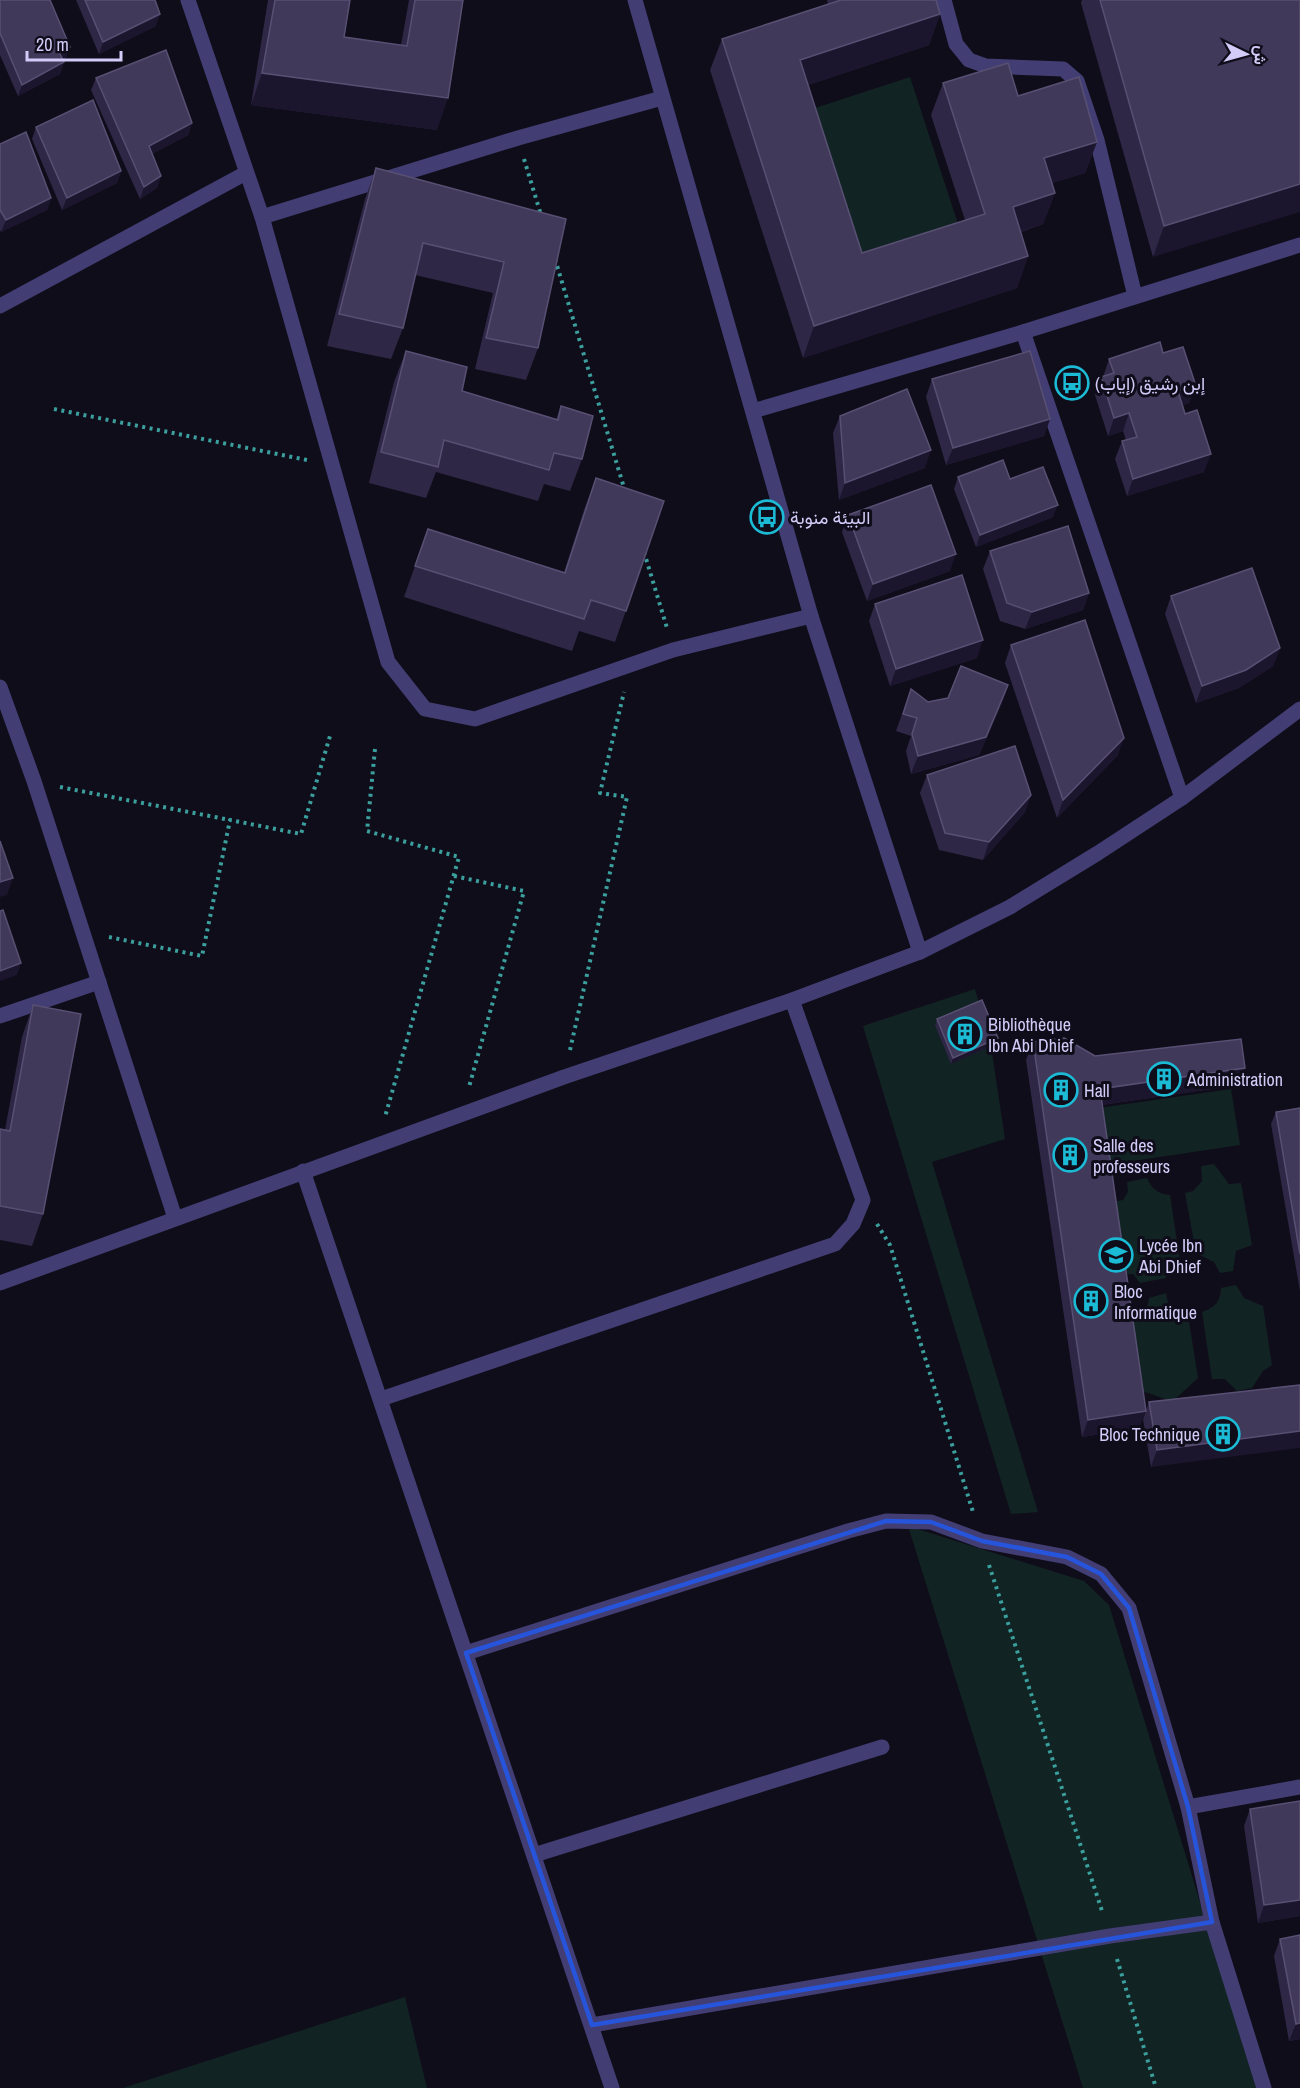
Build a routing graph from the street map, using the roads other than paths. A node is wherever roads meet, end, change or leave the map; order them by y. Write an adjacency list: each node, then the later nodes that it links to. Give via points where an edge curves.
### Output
1 (188, 0): 5 (street)
2 (635, 0): 4 (street)
3 (944, 0): 8 (street, via 956,44 969,60 986,66 1063,69 1077,81 1097,140)
4 (662, 98): 6 (street); 11 (street)
5 (246, 173): 6 (street); 9 (street)
6 (262, 217): 12 (street, via 388,662 425,709 475,719 673,650)
7 (1300, 245): 8 (street)
8 (1135, 296): 10 (street)
9 (0, 306)
10 (1023, 332): 11 (street); 15 (street)
11 (753, 411): 12 (street)
12 (811, 616): 16 (street)
13 (0, 687): 17 (street)
14 (1300, 709): 15 (street)
15 (1182, 798): 16 (street, via 1010,907)
16 (920, 952): 18 (street)
17 (99, 982): 19 (street); 21 (street)
18 (792, 1000): 20 (street); 23 (street, via 863,1200 853,1224 835,1244)
19 (0, 1016)
20 (303, 1171): 21 (street); 23 (street)
21 (174, 1218): 22 (street)
22 (0, 1282)
23 (381, 1399): 24 (street)
24 (466, 1653): 27 (street, via 848,1531 886,1521 932,1522 982,1541 1067,1557 1101,1574 1129,1608); 28 (street)
25 (882, 1747): 28 (street)
26 (1300, 1787): 27 (street)
27 (1188, 1807): 29 (street)
28 (534, 1855): 30 (street)
29 (1212, 1922): 30 (street); 32 (street)
30 (592, 2025): 31 (street)
31 (612, 2088)
32 (1264, 2088)

